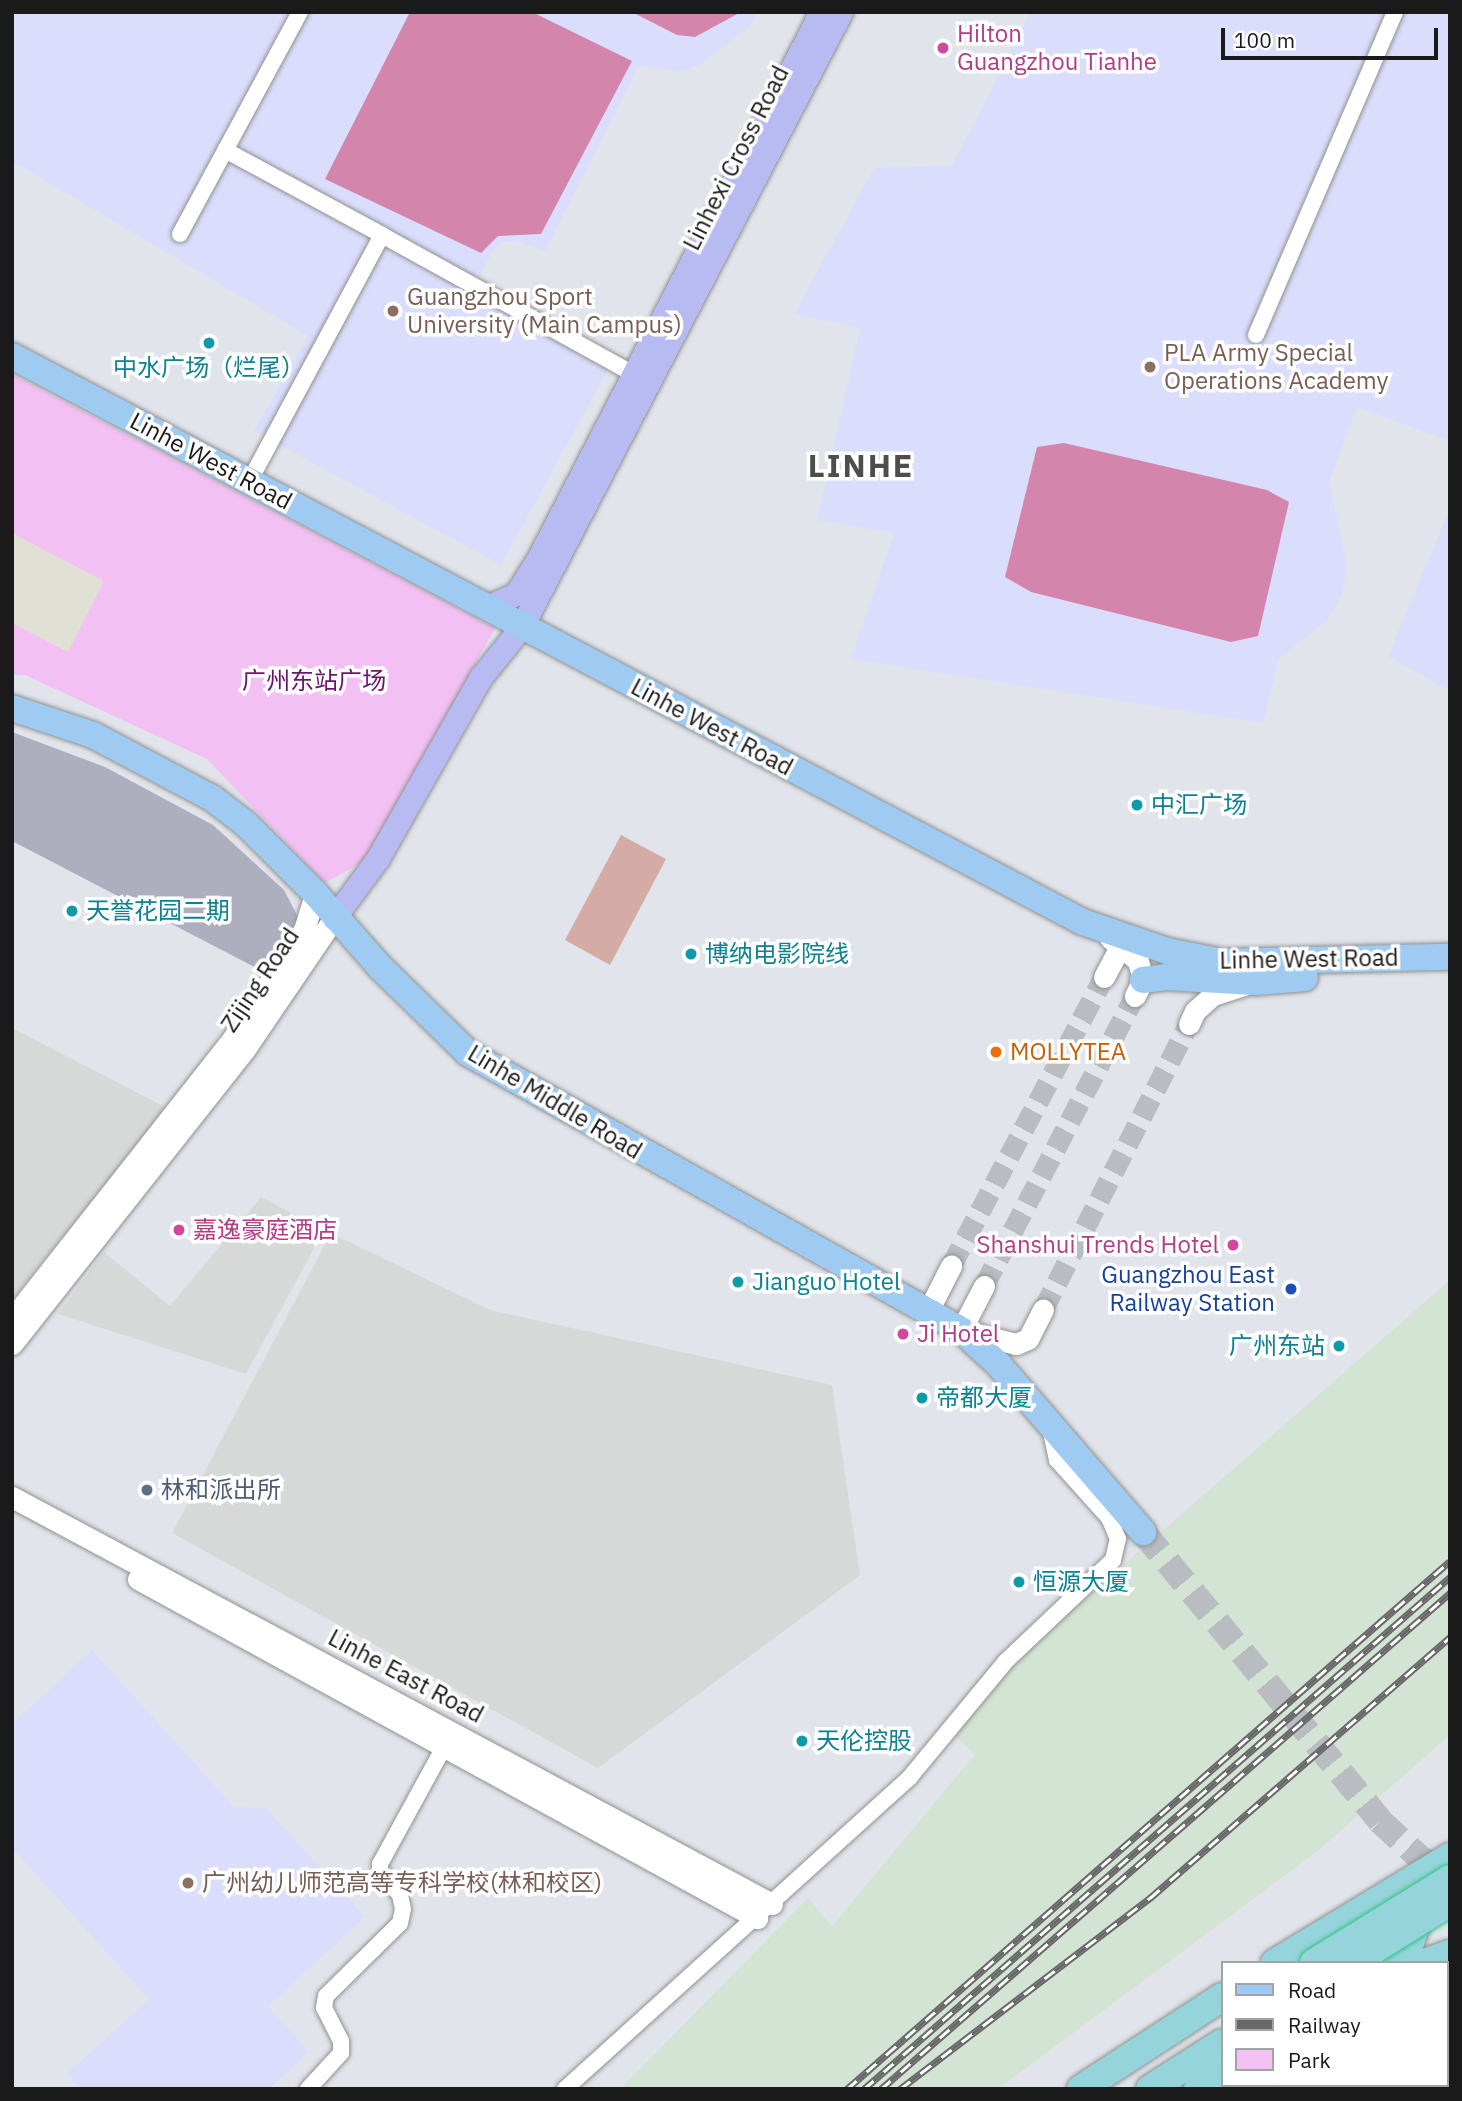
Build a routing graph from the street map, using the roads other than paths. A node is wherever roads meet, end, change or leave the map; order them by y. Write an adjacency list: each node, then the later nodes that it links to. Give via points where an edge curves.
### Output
1 (300, 12): 5 (street)
2 (821, 12): 10 (main road, Linhexi Cross Road)
3 (841, 12): 10 (main road, Linhexi Cross Road)
4 (1395, 12): 8 (street)
5 (226, 150): 6 (street); 7 (street)
6 (180, 234)
7 (382, 235): 10 (street); 11 (street)
8 (1256, 335)
9 (12, 356): 11 (main road, Linhe West Road)
10 (642, 378): 12 (main road, Linhexi Cross Road, via 526,580 508,601); 13 (main road, Linhexi Cross Road)
11 (249, 482): 12 (main road, Linhe West Road)
12 (489, 607): 13 (main road, Linhe West Road)
13 (522, 626): 16 (main road, Zijing Road, via 481,677 378,858); 17 (main road, Linhe West Road)
14 (12, 708): 15 (main road, Linhe Middle Road, via 93,735 212,798 246,824)
15 (315, 892): 16 (main road, Linhe Middle Road); 30 (street, Zijing Road, via 304,930 241,1027)
16 (334, 918): 29 (main road, Linhe Middle Road, via 468,1053); 32 (street, Zijing Road, via 238,1059)
17 (1083, 922): 18 (street); 19 (main road, Linhe West Road)
18 (1121, 945): 22 (street); 25 (street, via 1138,961)
19 (1167, 951): 20 (main road, Linhe West Road, via 1246,963); 23 (street)
20 (1450, 957)
21 (1450, 974): 24 (main road, Linhe West Road, via 1338,975)
22 (1104, 977)
23 (1198, 979): 24 (main road, Linhe West Road); 24 (street, via 1201,989 1192,1017 1226,989); 25 (main road, Linhe West Road)
24 (1255, 982)
25 (1139, 988)
26 (951, 1266): 29 (street)
27 (984, 1286): 31 (street)
28 (1043, 1310): 31 (street, via 1028,1339 1016,1344)
29 (928, 1311): 31 (main road, Linhe Middle Road)
30 (12, 1319)
31 (961, 1330): 33 (main road, Linhe Middle Road, via 999,1365)
32 (12, 1344)
33 (1050, 1425): 36 (main road, Linhe Middle Road); 42 (street, via 1057,1460 1109,1518 1118,1539 1113,1560 1005,1662 910,1777)
34 (12, 1497): 37 (street, Linhe East Road)
35 (12, 1513): 37 (street, Linhe East Road)
36 (1143, 1532)
37 (448, 1739): 42 (street, Linhe East Road); 56 (street, via 380,1864 400,1895 400,1923 326,1996 324,2008 341,2041 341,2053)
38 (1450, 1857): 40 (highway)
39 (1450, 1879): 47 (highway, bridge)
40 (1405, 1885): 43 (highway); 44 (highway, via 1421,1917)
41 (1450, 1902): 48 (highway, bridge)
42 (765, 1911): 57 (street)
43 (1344, 1917): 46 (highway); 49 (highway, via 1395,1917 1411,1925 1409,1946)
44 (1450, 1917)
45 (1450, 1954): 50 (highway)
46 (1278, 1961)
47 (1317, 1961)
48 (1355, 1961)
49 (1392, 1961)
50 (1431, 1961)
51 (1220, 1998): 58 (highway)
52 (1220, 2023): 54 (highway)
53 (1220, 2044): 54 (highway)
54 (1190, 2066): 55 (highway); 59 (highway); 60 (highway)
55 (1220, 2074)
56 (308, 2089)
57 (565, 2089)
58 (1081, 2089)
59 (1111, 2089)
60 (1150, 2089)

